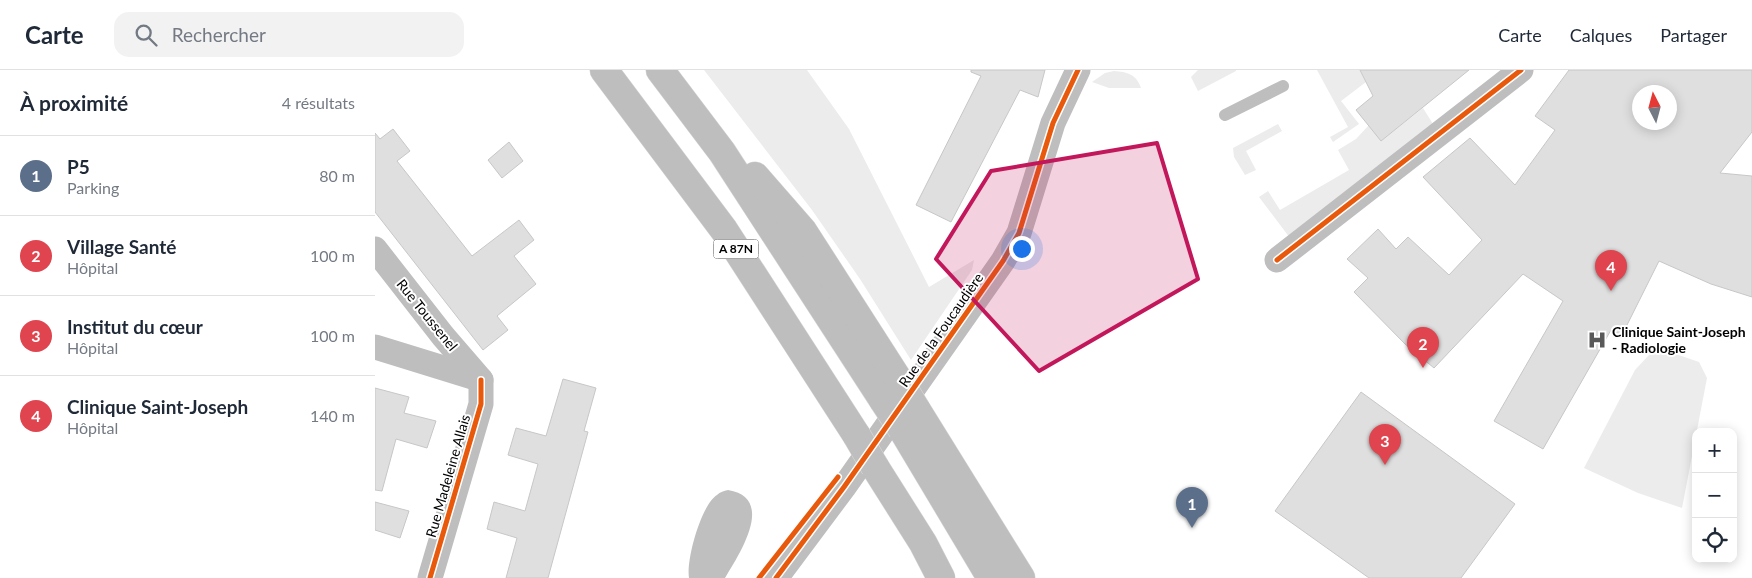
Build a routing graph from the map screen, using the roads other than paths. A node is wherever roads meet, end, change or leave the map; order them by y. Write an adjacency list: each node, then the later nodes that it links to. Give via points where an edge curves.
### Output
1 (604, 70): 16 (highway, A 87N, bridge, via 723,230 857,436)
2 (660, 70): 12 (highway, A 87N)
3 (664, 70): 12 (highway, via 803,231)
4 (1078, 70): 15 (street, Rue de la Foucaudière, via 1053,123 1019,233 1003,262 844,488)
5 (1521, 70): 9 (street)
6 (1283, 86): 7 (lane)
7 (1225, 115)
8 (375, 249): 11 (street, Rue Toussenel)
9 (1277, 260)
10 (375, 347): 11 (street)
11 (481, 380): 14 (street, Rue Madeleine Allais, via 481,404)
12 (890, 389): 13 (highway, bridge)
13 (909, 419): 17 (highway); 18 (highway)
14 (430, 578)
15 (776, 578)
16 (941, 578)
17 (991, 578)
18 (1021, 578)

